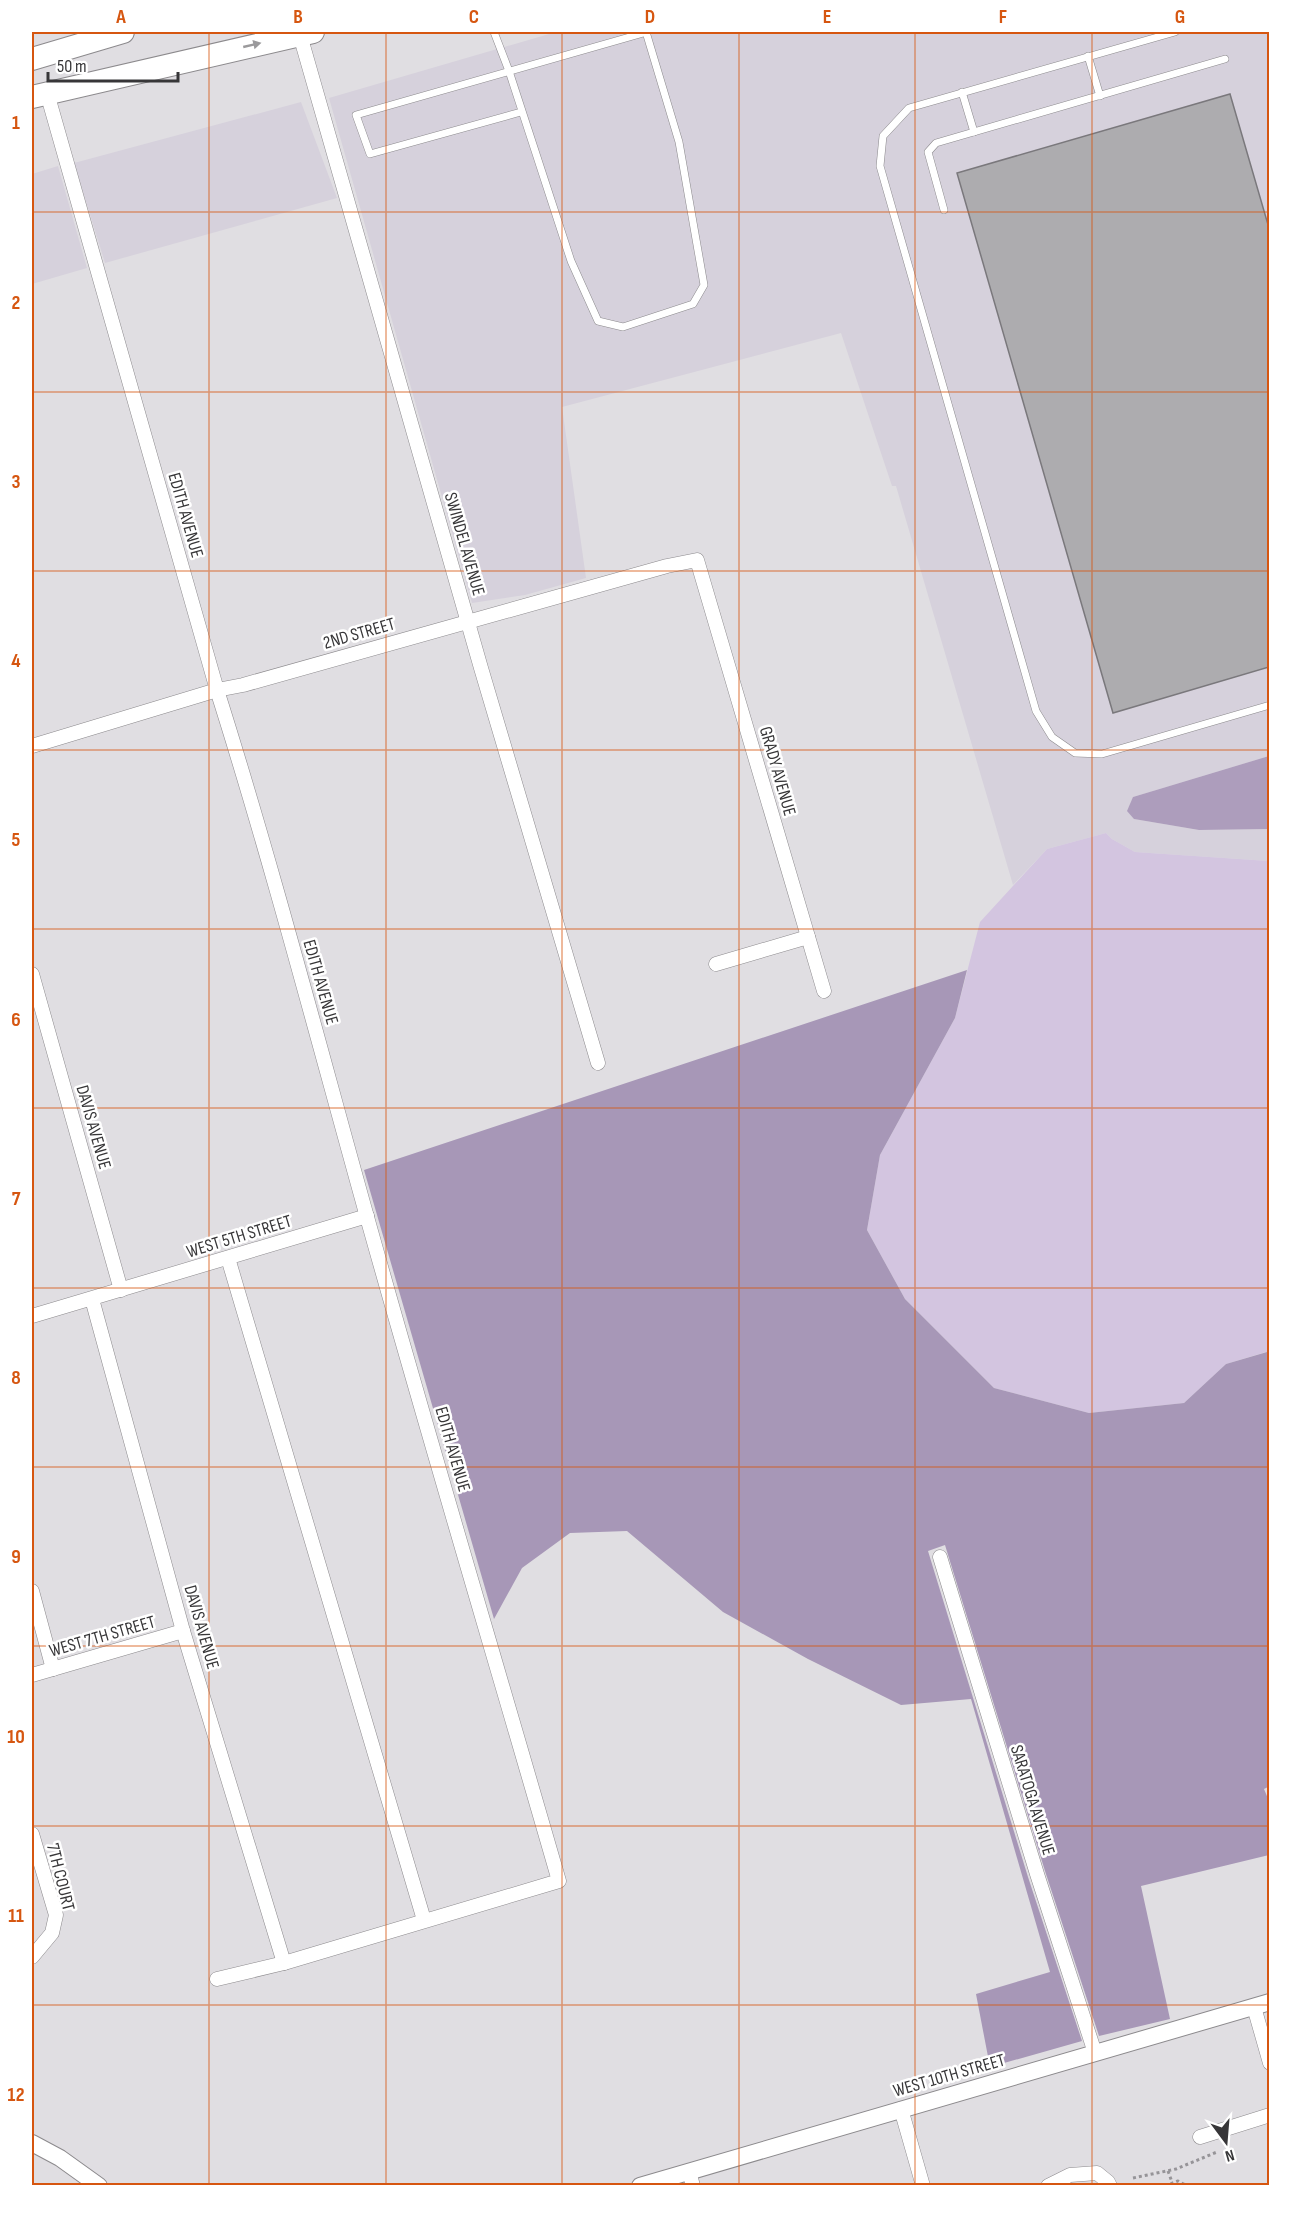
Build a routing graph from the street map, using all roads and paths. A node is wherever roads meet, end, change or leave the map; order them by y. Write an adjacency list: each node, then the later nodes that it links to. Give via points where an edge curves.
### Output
1 (123, 32): 7 (main road)
2 (494, 32): 9 (lane)
3 (646, 32): 9 (lane); 13 (lane, via 679,142 704,285 693,304 623,327 598,321 571,261)
4 (1175, 32): 6 (lane)
5 (307, 33): 11 (main road, one-way to 5); 17 (street, SWINDEL AVENUE)
6 (1088, 56): 10 (lane); 12 (lane)
7 (32, 59)
8 (1225, 59): 12 (lane)
9 (509, 71): 13 (lane); 13 (lane, via 356,115 370,154)
10 (962, 92): 14 (lane); 19 (lane, via 909,108 883,136 880,166 1036,711 1052,737 1075,753 1102,754)
11 (39, 95): 18 (street, EDITH AVENUE)
12 (1100, 96): 14 (lane)
13 (521, 112)
14 (974, 132): 15 (lane, via 936,143 928,152)
15 (944, 210)
16 (697, 560): 17 (street, 2ND STREET); 21 (street, GRADY AVENUE)
17 (468, 621): 18 (street, 2ND STREET); 25 (street, SWINDEL AVENUE)
18 (217, 690): 20 (street, 2ND STREET); 26 (street, EDITH AVENUE)
19 (1269, 705)
20 (32, 746)
21 (808, 937): 22 (street); 24 (street, GRADY AVENUE)
22 (716, 964)
23 (32, 974): 28 (street, DAVIS AVENUE)
24 (824, 991)
25 (598, 1063)
26 (367, 1216): 27 (street, WEST 5TH STREET); 37 (street, EDITH AVENUE, via 559,1881)
27 (228, 1258): 28 (street, WEST 5TH STREET); 37 (street)
28 (121, 1290): 29 (street, WEST 5TH STREET)
29 (92, 1299): 30 (street); 33 (street, DAVIS AVENUE)
30 (32, 1316)
31 (940, 1557): 42 (street, SARATOGA AVENUE)
32 (32, 1591): 34 (street)
33 (183, 1630): 34 (street, WEST 7TH STREET); 39 (street, DAVIS AVENUE)
34 (53, 1669): 35 (street, WEST 7TH STREET)
35 (32, 1675)
36 (32, 1834): 38 (street, 7TH COURT, via 56,1915 52,1933)
37 (424, 1920): 39 (street)
38 (32, 1958)
39 (284, 1963): 40 (street)
40 (217, 1979)
41 (1262, 2004): 42 (street, WEST 10TH STREET); 43 (street)
42 (1095, 2053): 44 (street, WEST 10TH STREET)
43 (1269, 2063)
44 (901, 2109): 50 (street, WEST 10TH STREET); 55 (street)
45 (1269, 2115): 46 (street)
46 (1200, 2137)
47 (32, 2143): 53 (street, via 60,2157)
48 (1217, 2152): 49 (path)
49 (1168, 2171): 51 (path); 52 (path)
50 (691, 2178): 54 (street, WEST 10TH STREET)
51 (1133, 2178)
52 (1172, 2182): 58 (path); 59 (path)
53 (99, 2186)
54 (640, 2186)
55 (923, 2186)
56 (1048, 2186): 57 (street, via 1070,2175 1097,2173)
57 (1110, 2186)
58 (1165, 2186)
59 (1187, 2186)

